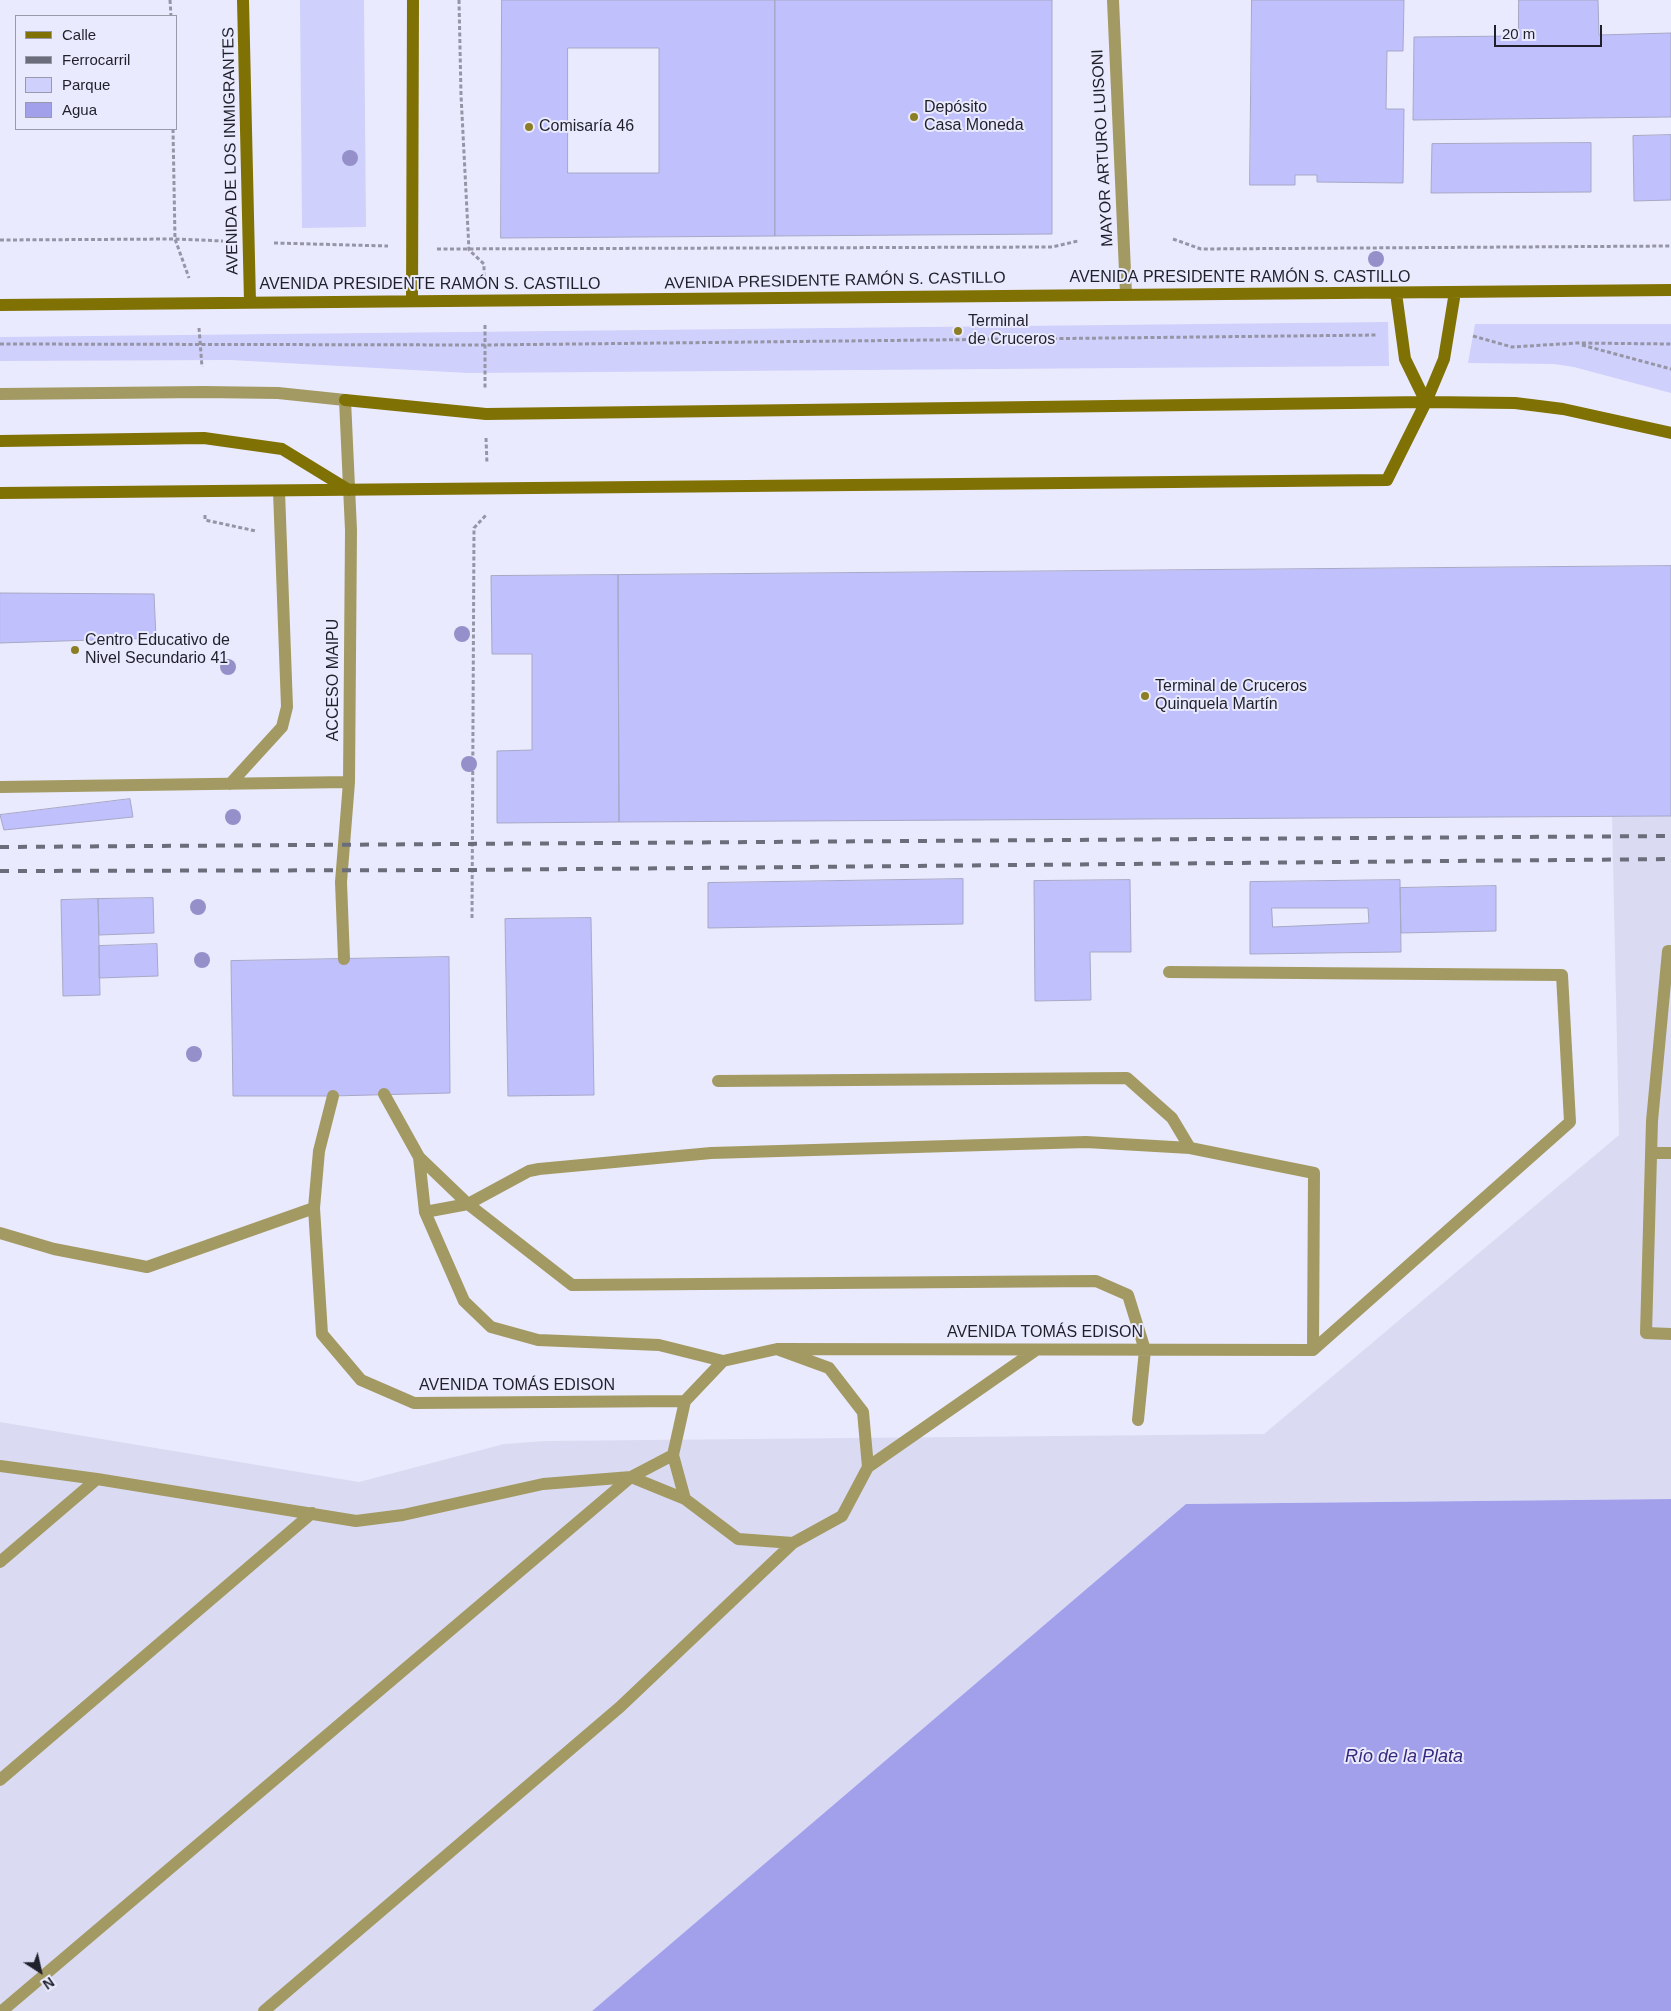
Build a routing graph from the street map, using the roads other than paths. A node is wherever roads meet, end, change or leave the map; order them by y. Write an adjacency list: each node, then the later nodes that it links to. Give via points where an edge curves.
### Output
1 (243, 0): 8 (main road, AVENIDA DE LOS INMIGRANTES)
2 (413, 0): 9 (main road)
3 (1113, 0): 7 (street, MAYOR ARTURO LUISONI)
4 (1671, 290): 5 (main road, AVENIDA PRESIDENTE RAMÓN S. CASTILLO)
5 (1455, 292): 6 (main road, AVENIDA PRESIDENTE RAMÓN S. CASTILLO); 13 (main road, via 1444,359)
6 (1396, 293): 7 (main road, AVENIDA PRESIDENTE RAMÓN S. CASTILLO); 13 (main road, via 1405,359)
7 (1126, 294): 9 (main road, AVENIDA PRESIDENTE RAMÓN S. CASTILLO)
8 (250, 302): 9 (main road, AVENIDA PRESIDENTE RAMÓN S. CASTILLO); 10 (main road, AVENIDA PRESIDENTE RAMÓN S. CASTILLO)
9 (412, 302)
10 (0, 305)
11 (0, 394): 12 (street, via 278,393)
12 (345, 400): 13 (main road, via 486,414); 16 (street, ACCESO MAIPU)
13 (1426, 402): 14 (main road, via 1515,403 1563,409); 16 (main road, via 1387,480)
14 (1671, 433)
15 (0, 441): 16 (main road, via 204,438 282,449)
16 (349, 490): 17 (main road); 19 (street, ACCESO MAIPU)
17 (279, 491): 18 (main road); 20 (street, via 287,707 282,727)
18 (0, 493)
19 (349, 782): 20 (street); 23 (street, ACCESO MAIPU, via 341,882)
20 (230, 784): 21 (street)
21 (0, 787)
22 (1671, 951): 29 (street, via 1668,951 1667,960)
23 (344, 959)
24 (1169, 972): 40 (street, via 1562,975 1570,1122)
25 (718, 1081): 28 (street, via 1128,1078 1172,1118)
26 (384, 1094): 31 (street)
27 (333, 1096): 33 (street, via 319,1152)
28 (1190, 1148): 32 (street, via 1086,1142 711,1153 529,1171); 40 (street, via 1314,1173)
29 (1651, 1153): 30 (street); 36 (street, via 1646,1333)
30 (1671, 1153)
31 (419, 1156): 32 (street); 34 (street)
32 (468, 1204): 34 (street); 39 (street, via 572,1285 1096,1281 1128,1295)
33 (314, 1208): 35 (street, via 147,1267 54,1249); 42 (street, AVENIDA TOMÁS EDISON, via 322,1334 361,1380 414,1403)
34 (426, 1212): 41 (street, via 464,1301 491,1326 538,1340 659,1345)
35 (0, 1233)
36 (1671, 1334)
37 (777, 1349): 38 (street, AVENIDA TOMÁS EDISON); 41 (street, AVENIDA TOMÁS EDISON); 46 (street, via 830,1368 863,1412)
38 (1036, 1350): 39 (street, AVENIDA TOMÁS EDISON); 46 (street)
39 (1145, 1350): 40 (street, AVENIDA TOMÁS EDISON); 43 (street)
40 (1313, 1350)
41 (723, 1361): 42 (street)
42 (685, 1402): 44 (street)
43 (1138, 1420)
44 (673, 1455): 47 (street); 49 (street)
45 (0, 1466): 48 (street)
46 (868, 1467): 51 (street, via 842,1516)
47 (631, 1477): 49 (street); 50 (street, via 543,1484 403,1515 356,1521); 54 (street)
48 (97, 1479): 50 (street); 52 (street)
49 (685, 1499): 51 (street, via 738,1540)
50 (312, 1513): 53 (street)
51 (793, 1543): 55 (street, via 620,1707)
52 (0, 1562)
53 (0, 1780)
54 (2, 2011)
55 (264, 2011)

